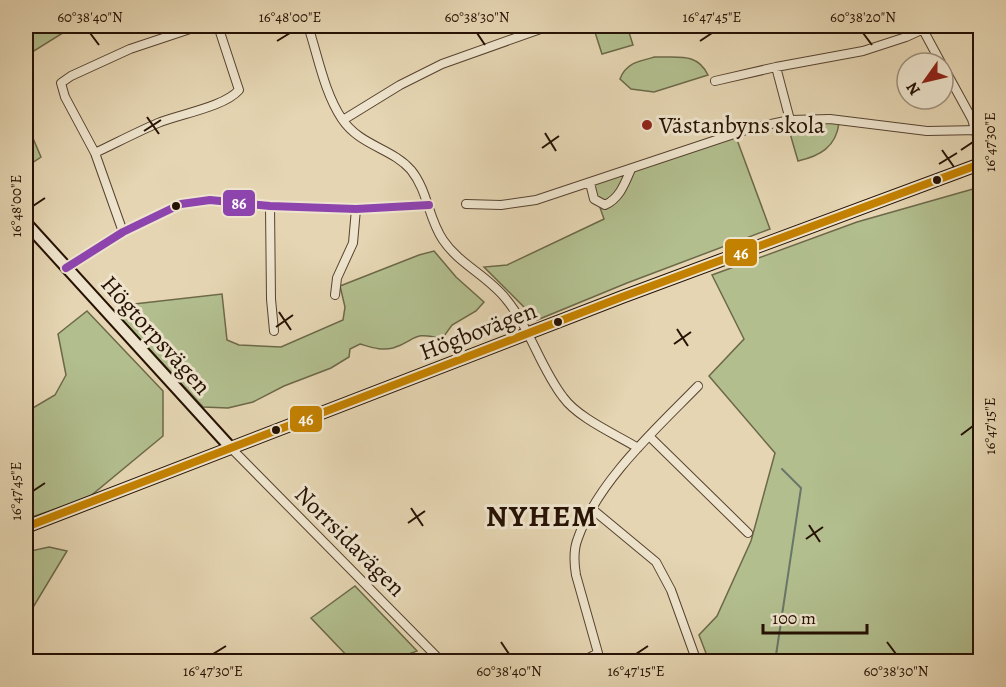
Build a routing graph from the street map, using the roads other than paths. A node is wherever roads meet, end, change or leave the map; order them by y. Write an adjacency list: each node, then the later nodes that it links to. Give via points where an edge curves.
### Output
1 (199, 26): 14 (street, via 130,49 63,80 61,90)
2 (218, 26): 14 (street, via 237,93)
3 (549, 26): 10 (street, via 442,64)
4 (924, 26): 6 (street); 7 (street, via 906,37 863,51)
5 (312, 27): 10 (street, via 333,102)
6 (936, 51)
7 (776, 67): 8 (street); 11 (street)
8 (715, 81)
9 (955, 88): 12 (street)
10 (343, 120): 19 (street, via 358,137 409,169)
11 (790, 120): 12 (street, via 830,118 927,131); 16 (street, via 752,128)
12 (978, 130): 13 (street)
13 (981, 146)
14 (95, 153): 23 (street)
15 (981, 164): 27 (main road, Högbovägen)
16 (631, 169): 17 (street); 17 (street, via 620,193 604,205 594,199)
17 (590, 183): 18 (street, via 536,200)
18 (466, 204)
19 (429, 205): 21 (street); 27 (street, via 444,242 501,292)
20 (270, 206): 21 (street); 23 (street, via 198,201 176,206); 26 (street)
21 (356, 209): 25 (street, via 353,243 337,278)
22 (26, 226): 24 (main road, Högtorpsvägen)
23 (123, 232): 24 (street)
24 (66, 268): 30 (main road, Högtorpsvägen)
25 (335, 295)
26 (274, 331)
27 (528, 334): 30 (main road, Högbovägen); 31 (street, via 570,406)
28 (698, 386): 29 (street)
29 (649, 436): 31 (street); 34 (street)
30 (231, 448): 33 (main road, Högbovägen); 36 (street, Norrsidavägen)
31 (638, 448): 32 (street)
32 (592, 509): 35 (street, via 578,538 574,562); 39 (street, via 656,562 671,590)
33 (26, 527)
34 (748, 533)
35 (598, 653): 37 (street); 38 (street)
36 (442, 662)
37 (581, 662)
38 (602, 662)
39 (697, 662)

